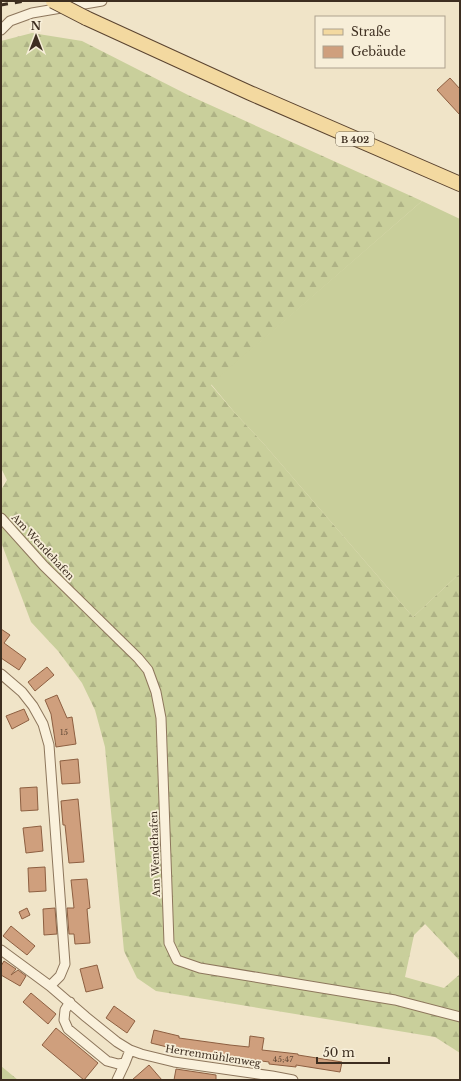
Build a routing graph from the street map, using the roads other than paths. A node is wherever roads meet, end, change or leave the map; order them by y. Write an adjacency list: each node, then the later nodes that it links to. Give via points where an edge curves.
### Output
1 (53, 1): 4 (main road, B 402, bridge, via 250,93)
2 (102, 1): 3 (street, via 32,13 10,21)
3 (1, 30)
4 (460, 184)
5 (1, 518): 10 (street, Am Wendehafen, via 44,566 148,670 161,718 169,943 177,960 200,968 395,1000)
6 (1, 674): 8 (street, via 22,692 33,706 43,724 49,745 65,964 60,976)
7 (1, 950): 8 (street, Herrenmühlenweg)
8 (50, 986): 9 (street, Herrenmühlenweg)
9 (70, 1002): 11 (street, Herrenmühlenweg); 12 (street, via 65,1010 64,1020 68,1029 107,1061 118,1064)
10 (460, 1017)
11 (130, 1050): 12 (street); 14 (street, Herrenmühlenweg, via 174,1062)
12 (125, 1062): 13 (street)
13 (117, 1080)
14 (293, 1080)

